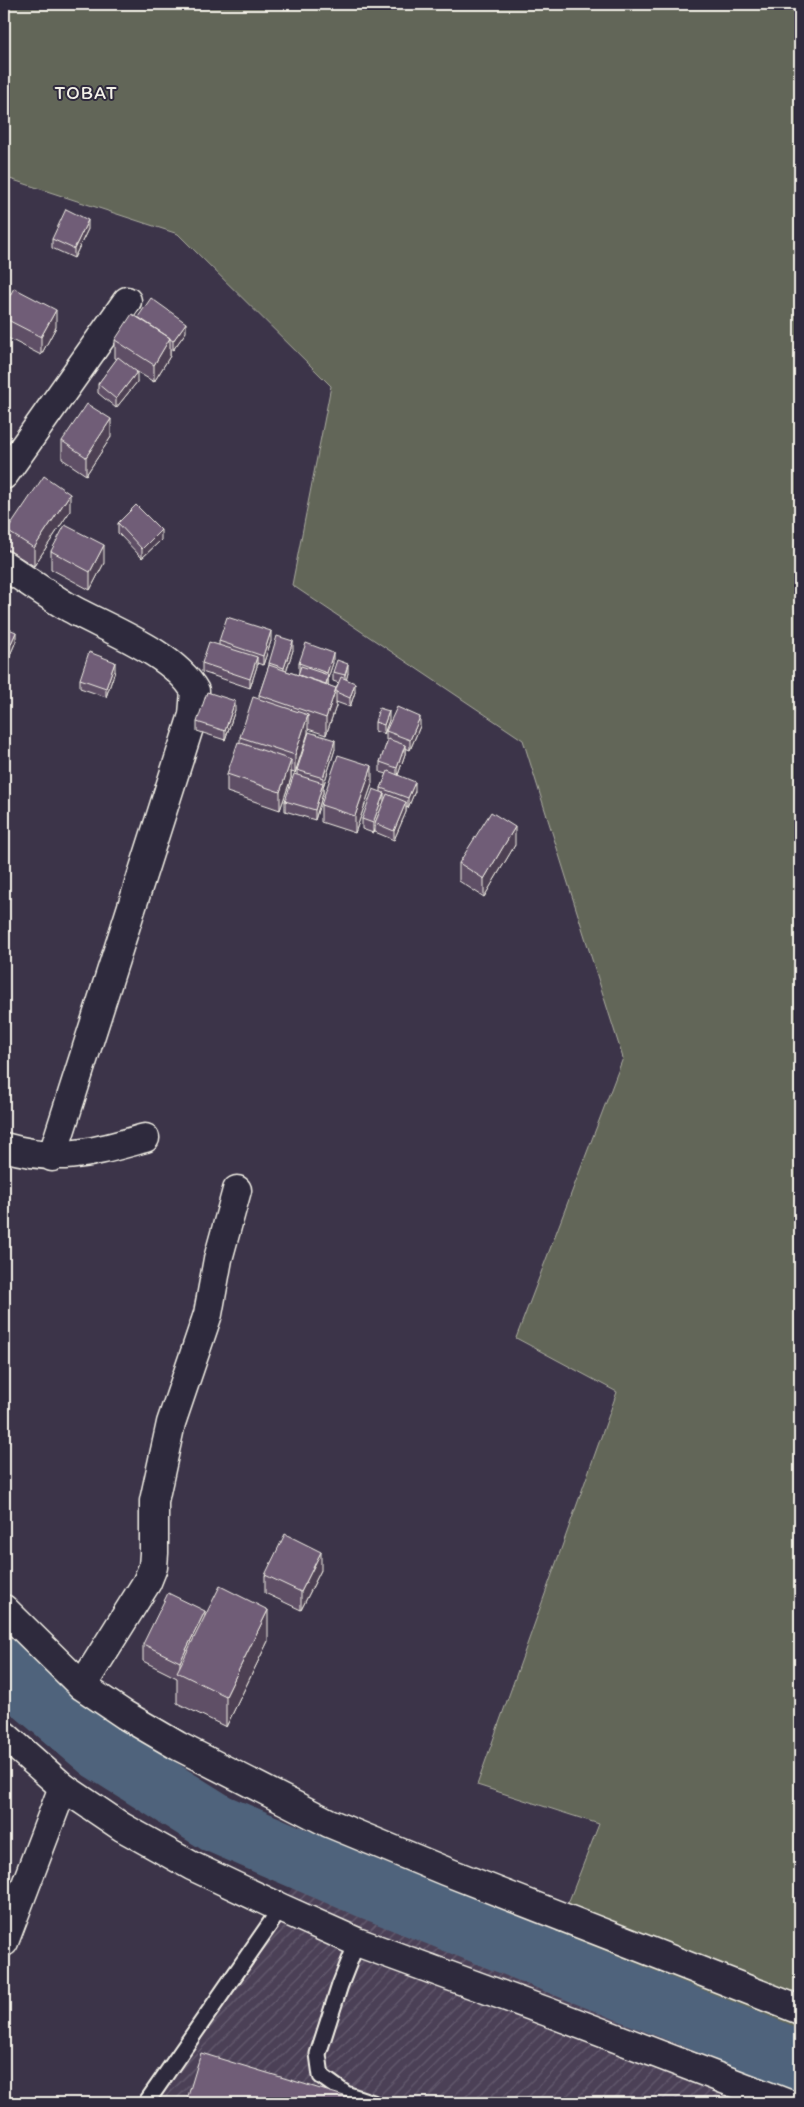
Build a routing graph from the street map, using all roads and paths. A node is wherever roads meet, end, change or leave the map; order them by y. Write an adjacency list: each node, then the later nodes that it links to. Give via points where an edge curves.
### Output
1 (128, 301): 2 (street)
2 (4, 476)
3 (4, 565): 6 (street, via 68,607 118,631 180,670 195,690 194,715)
4 (144, 1138): 6 (street, via 82,1155)
5 (4, 1147): 6 (street)
6 (52, 1157)
7 (237, 1190): 9 (street, via 218,1259 208,1314 171,1424 154,1501 153,1567 147,1582)
8 (4, 1609): 9 (street)
9 (82, 1686): 15 (street, via 125,1716 178,1746 329,1823)
10 (4, 1735): 11 (street)
11 (63, 1787): 12 (street, via 122,1827 176,1857); 13 (street)
12 (281, 1908): 14 (street); 16 (lane)
13 (4, 1942)
14 (357, 1942): 17 (lane, via 318,2054 321,2076 346,2094); 18 (street)
15 (800, 2010)
16 (146, 2103)
17 (372, 2103)
18 (786, 2103)

